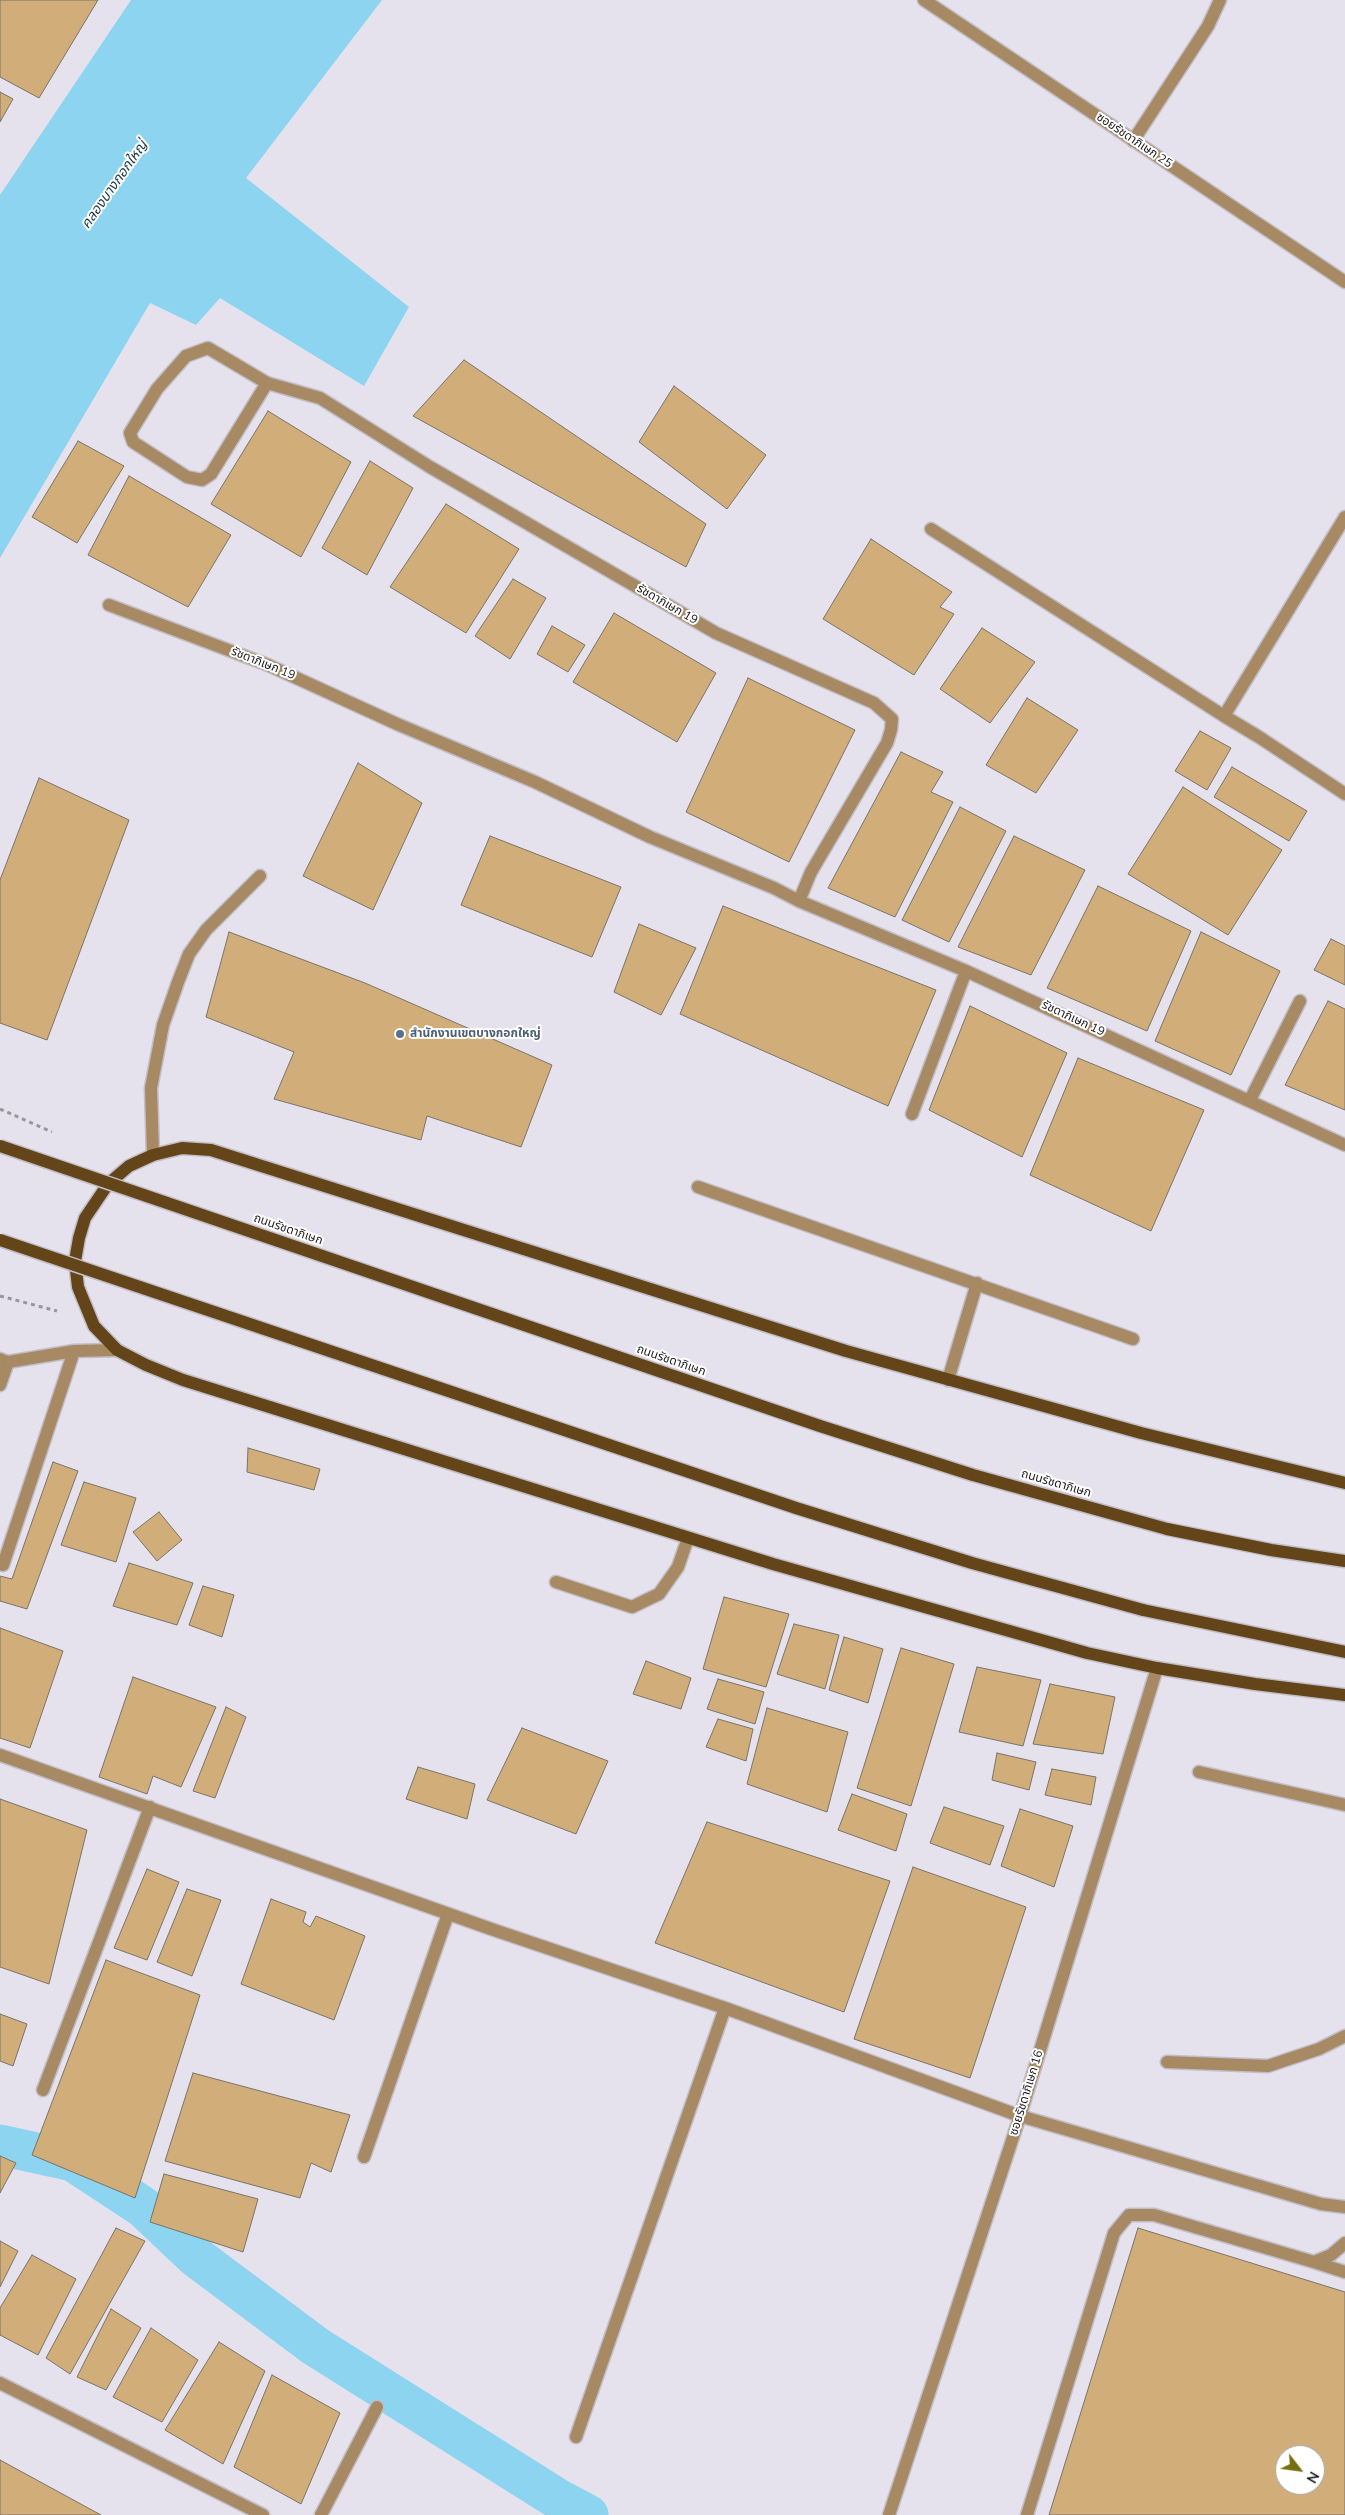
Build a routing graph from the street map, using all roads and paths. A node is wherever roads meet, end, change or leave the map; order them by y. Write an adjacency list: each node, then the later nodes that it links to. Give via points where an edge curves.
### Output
1 (924, 0): 3 (street, ซอยรัชดาภิเษก 25)
2 (1220, 0): 3 (street, via 1208,26)
3 (1133, 141): 4 (street, ซอยรัชดาภิเษก 25)
4 (1345, 282)
5 (267, 383): 5 (street, รัชดาภิเษก 19, via 211,474 202,480 187,477 133,442 130,432 140,415 186,356 208,348); 12 (street, รัชดาภิเษก 19, via 320,398 430,467 716,633 874,703 884,711 892,719 887,742)
6 (1345, 517): 9 (street)
7 (931, 529): 9 (street)
8 (109, 604): 12 (street, รัชดาภิเษก 19, via 268,665)
9 (1224, 716): 10 (street)
10 (1345, 794)
11 (260, 876): 19 (street, via 206,930 189,954 178,982 163,1024 151,1088)
12 (798, 900): 13 (street, รัชดาภิเษก 19)
13 (966, 971): 15 (street, รัชดาภิเษก 19); 16 (street)
14 (1300, 1001): 15 (street)
15 (1250, 1100): 17 (street, รัชดาภิเษก 19)
16 (912, 1114)
17 (1345, 1145)
18 (0, 1146): 33 (main road, ถนนรัชดาภิเษก, bridge, via 820,1426 973,1475 1167,1529)
19 (153, 1155): 24 (main road, via 130,1166 108,1184 85,1218 75,1260 78,1287); 29 (main road, via 182,1148 211,1150 846,1351)
20 (698, 1187): 22 (street)
21 (0, 1240): 36 (main road, bridge, via 796,1508 972,1563 1144,1610)
22 (977, 1283): 25 (street); 29 (street)
23 (0, 1296): 24 (path)
24 (91, 1320): 26 (main road)
25 (1134, 1338)
26 (117, 1350): 27 (street); 32 (main road, via 146,1366 183,1380)
27 (74, 1351): 28 (street); 34 (street)
28 (4, 1360): 30 (street)
29 (948, 1380): 31 (main road, via 1141,1433)
30 (0, 1385)
31 (1345, 1483)
32 (688, 1538): 35 (street, via 678,1567 659,1594 632,1607); 37 (main road, via 1087,1653)
33 (1345, 1561)
34 (3, 1566)
35 (556, 1582)
36 (1345, 1652)
37 (1157, 1668): 38 (main road); 48 (street, ซอยรัชดาภิเษก 16)
38 (1345, 1695)
39 (0, 1755): 42 (street)
40 (1200, 1772): 41 (street)
41 (1345, 1805)
42 (150, 1807): 43 (street); 47 (street)
43 (448, 1914): 44 (street); 49 (street)
44 (725, 2008): 48 (street); 56 (street)
45 (1345, 2036): 46 (street, via 1319,2049 1268,2066)
46 (1167, 2062)
47 (44, 2090)
48 (1020, 2116): 50 (street, via 1321,2204); 59 (street, ซอยรัชดาภิเษก 16)
49 (364, 2157)
50 (1345, 2207)
51 (1345, 2243): 52 (street, via 1331,2255)
52 (1314, 2262): 53 (street); 60 (street, via 1154,2215 1129,2216 1114,2233)
53 (1345, 2272)
54 (0, 2383): 57 (street)
55 (377, 2407): 58 (street)
56 (576, 2437)
57 (263, 2515)
58 (321, 2515)
59 (889, 2515)
60 (1027, 2515)

